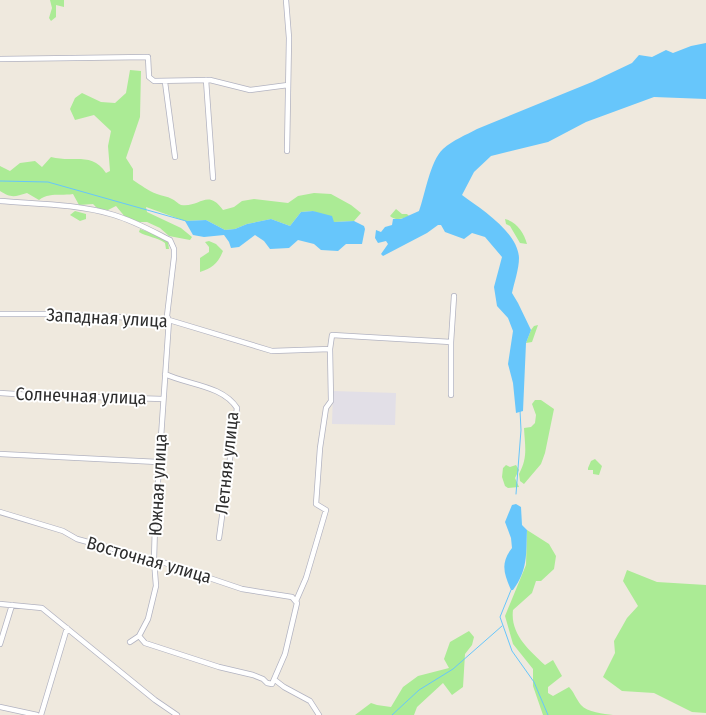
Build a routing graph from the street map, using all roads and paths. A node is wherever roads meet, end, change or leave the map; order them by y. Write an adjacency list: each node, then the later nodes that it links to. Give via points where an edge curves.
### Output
1 (286, 0): 5 (street)
2 (0, 59): 4 (street, via 148,57 149,77)
3 (206, 80): 4 (street); 5 (street, via 250,90); 8 (street)
4 (165, 82): 7 (street)
5 (288, 85): 6 (street)
6 (287, 150)
7 (175, 157)
8 (213, 178)
9 (0, 201): 12 (street, Южная улица, via 114,215 170,240 174,257)
10 (454, 296): 13 (street)
11 (0, 314): 12 (street, Западная улица)
12 (169, 320): 14 (street, Западная улица, via 272,351); 15 (street, Южная улица)
13 (451, 342): 14 (street, via 332,335); 17 (street)
14 (330, 349): 24 (street, via 331,401 326,408 320,448 316,504 326,510)
15 (165, 374): 18 (street, Южная улица); 22 (street, Летняя улица, via 218,393 232,400 237,408)
16 (0, 393): 18 (street, Солнечная улица)
17 (451, 395)
18 (163, 399): 20 (street, Южная улица)
19 (0, 454): 20 (street)
20 (158, 462): 23 (street, Южная улица)
21 (0, 512): 23 (street, Восточная улица, via 77,539)
22 (219, 538)
23 (154, 560): 24 (street, Восточная улица, via 242,589 292,597); 28 (street, Южная улица, via 156,586 148,619)
24 (296, 602): 31 (street, via 285,654)
25 (0, 604): 26 (street)
26 (12, 605): 27 (street, via 42,608); 30 (street)
27 (67, 628): 34 (street); 35 (street)
28 (139, 636): 29 (street); 31 (street, via 145,643 253,675 267,684)
29 (130, 642)
30 (0, 644)
31 (275, 680): 36 (street, via 310,701)
32 (0, 707): 33 (street)
33 (37, 715)
34 (41, 715)
35 (177, 715)
36 (319, 715)

